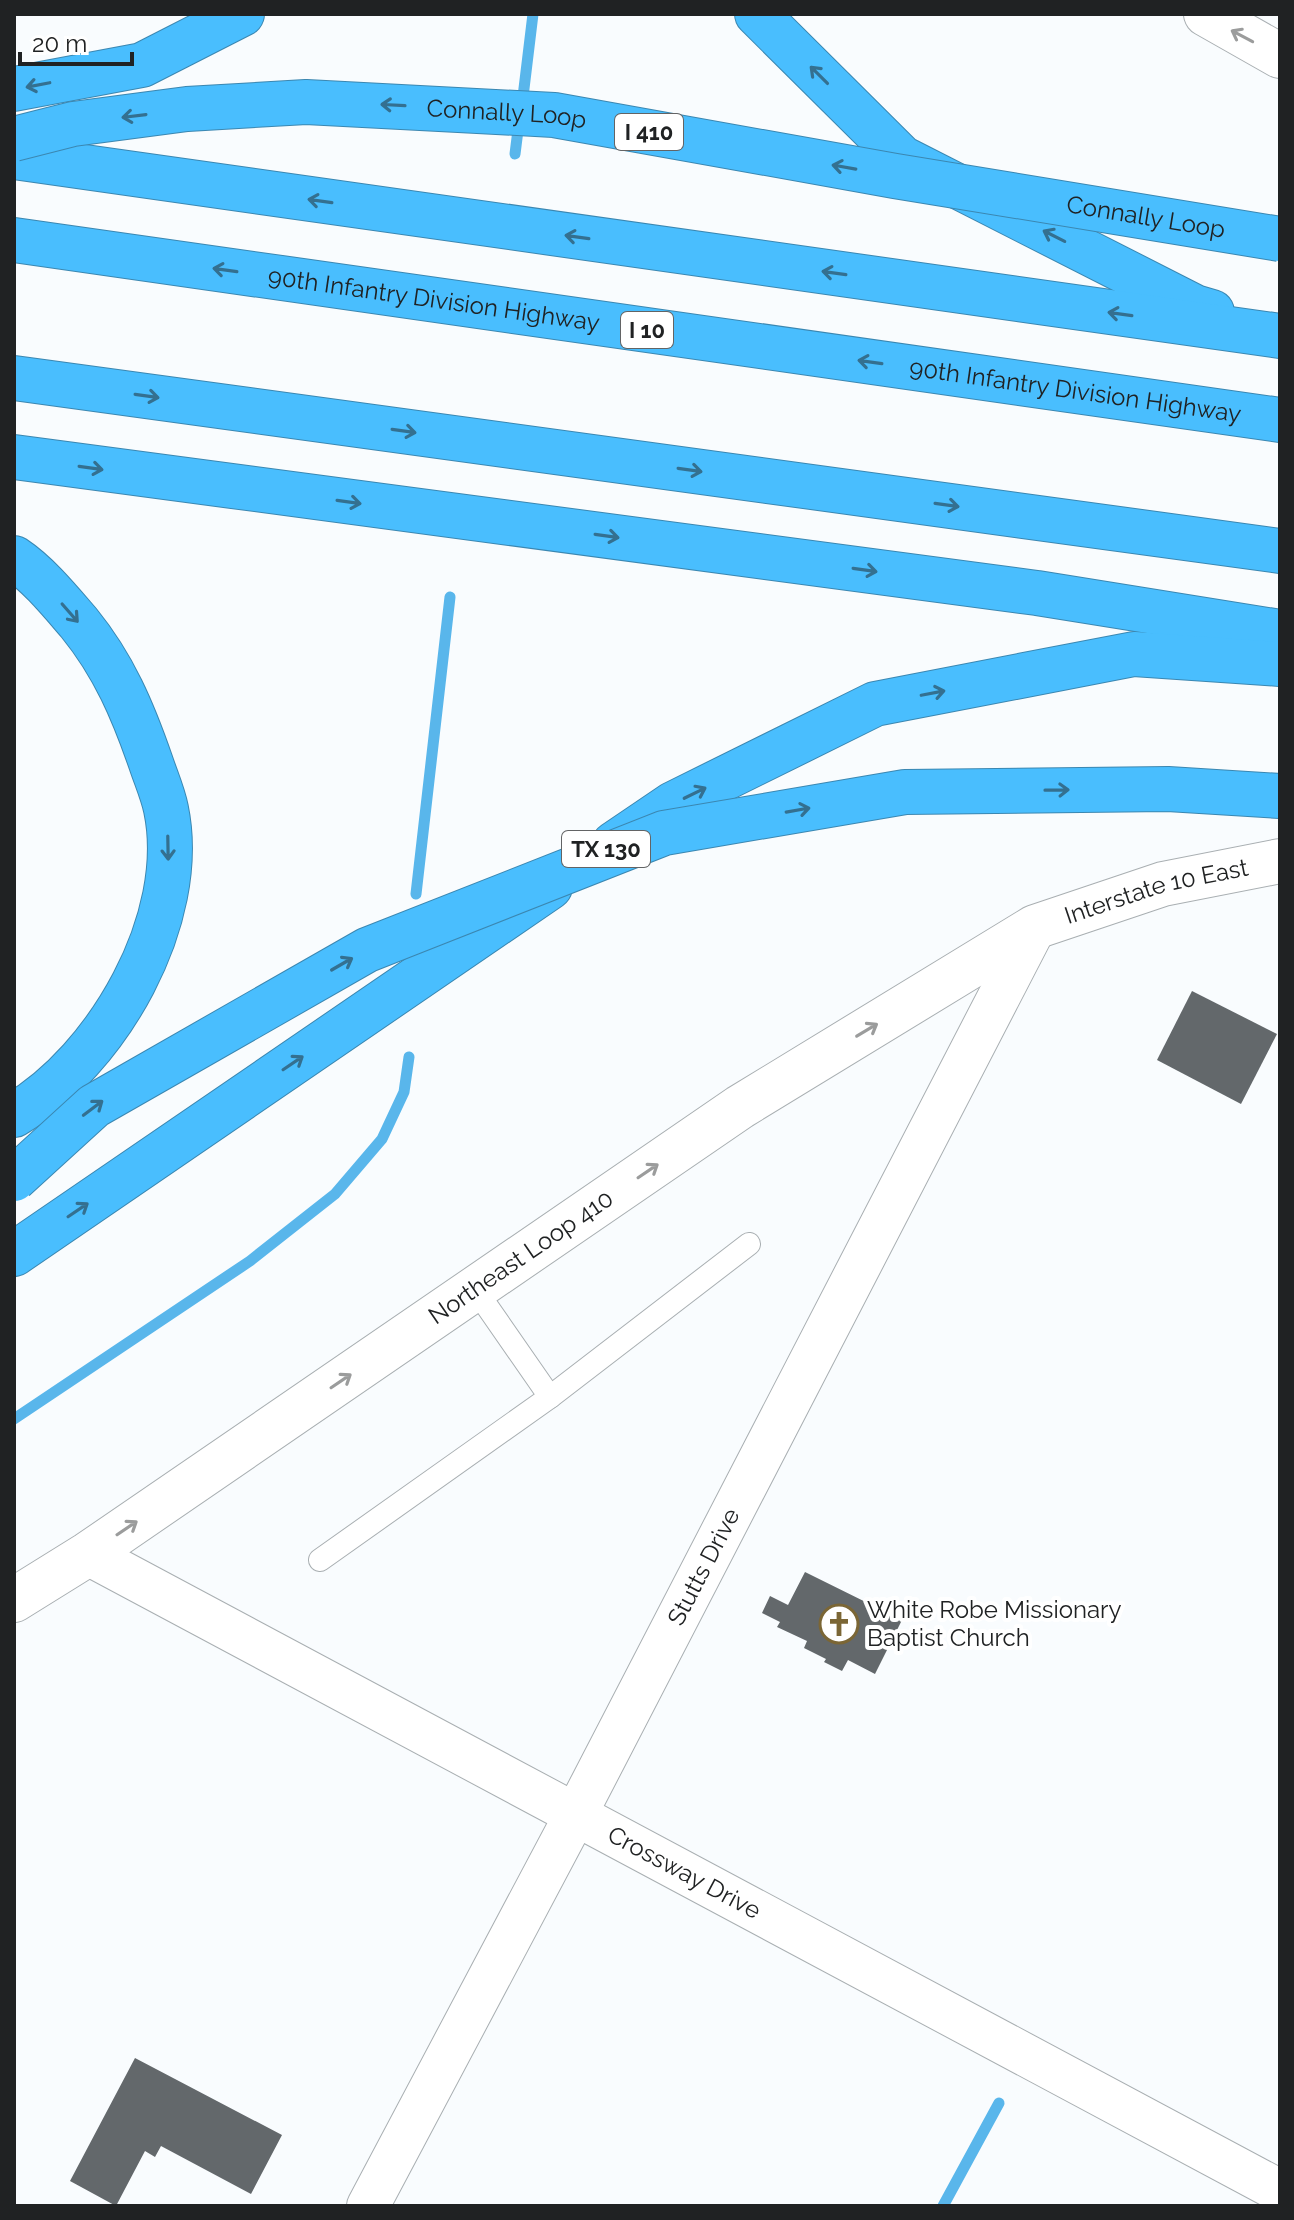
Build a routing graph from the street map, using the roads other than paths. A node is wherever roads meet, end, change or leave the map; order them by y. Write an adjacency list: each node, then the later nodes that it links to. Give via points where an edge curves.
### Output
1 (242, 14): 5 (highway, one-way to 5, via 142,65)
2 (757, 14): 10 (highway, one-way to 2, via 1195,307 902,158)
3 (1206, 14): 4 (main road, one-way to 3)
4 (1280, 56)
5 (14, 89)
6 (14, 139): 8 (highway, Connally Loop / I 410, one-way to 6, bridge, via 554,115 306,102 144,114)
7 (14, 157): 10 (highway, one-way to 7)
8 (1280, 239)
9 (14, 240): 12 (highway, 90th Infantry Division Highway / I 10, one-way to 9)
10 (1280, 334)
11 (14, 378): 14 (highway, one-way to 14)
12 (1280, 420)
13 (14, 457): 16 (highway, one-way to 16, via 1022,591)
14 (1280, 551)
15 (14, 558): 21 (highway, one-way to 21, via 99,647 129,699 166,809 169,855 163,904 138,974 118,1011 73,1070)
16 (1280, 632)
17 (1280, 664): 24 (highway, TX 130, one-way to 17, via 673,804 875,704 1134,654)
18 (1280, 796): 22 (highway, one-way to 18, bridge, via 94,1106 367,950 664,833 905,792 1168,789)
19 (1280, 861): 20 (main road, Interstate 10 East, via 1163,884)
20 (1035, 927): 25 (main road, Northeast Loop 410, one-way to 20, via 740,1107); 30 (street, Stutts Drive)
21 (14, 1115)
22 (14, 1179)
23 (749, 1244): 26 (lane)
24 (14, 1254)
25 (475, 1289): 26 (lane); 27 (main road, Northeast Loop 410, one-way to 25)
26 (550, 1397): 28 (lane)
27 (88, 1554): 29 (main road, Northeast Loop 410); 30 (street, Crossway Drive)
28 (320, 1560)
29 (14, 1600)
30 (577, 1812): 31 (street, Crossway Drive); 32 (street, Stutts Drive)
31 (1280, 2191)
32 (368, 2206)

